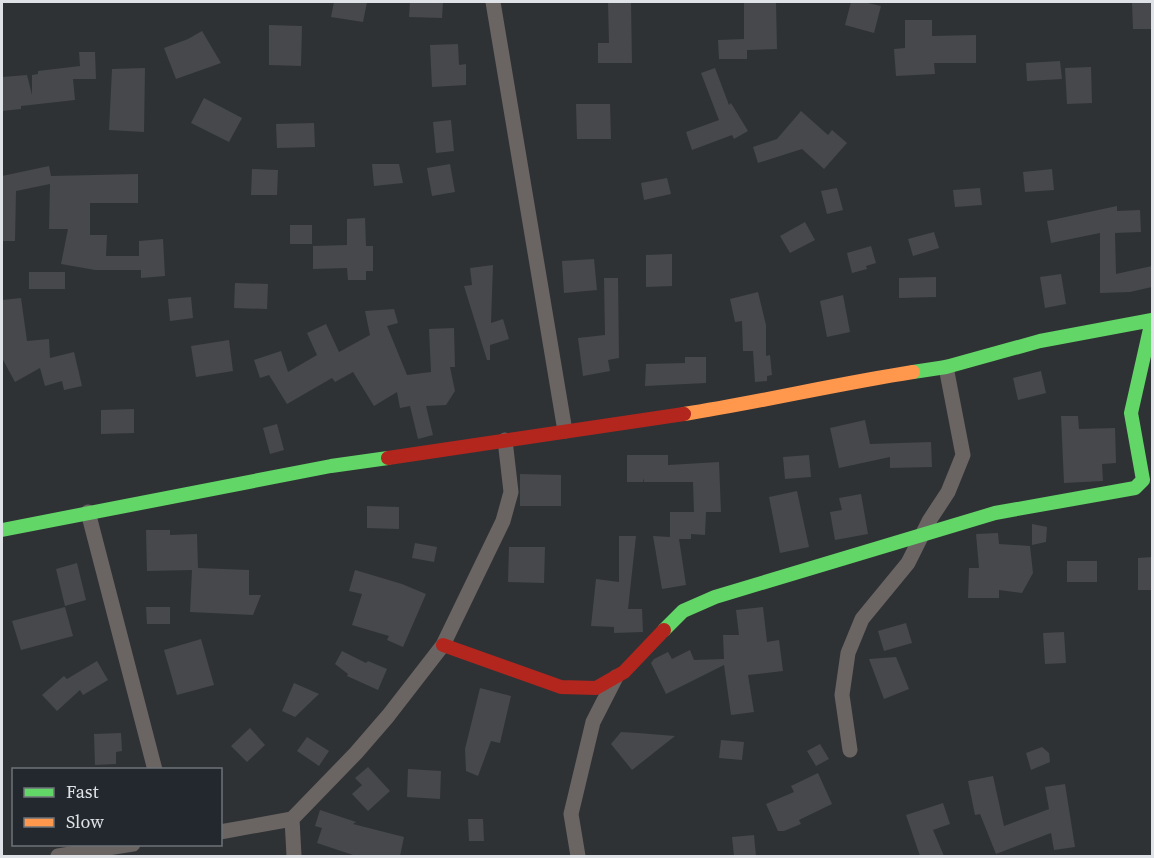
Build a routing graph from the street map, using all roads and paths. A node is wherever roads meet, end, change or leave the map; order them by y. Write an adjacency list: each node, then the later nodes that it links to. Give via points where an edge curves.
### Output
1 (493, 2): 4 (street)
2 (1152, 320): 3 (street, via 1040,341); 6 (street, via 1131,414)
3 (946, 368): 4 (street, via 848,382 748,404); 9 (street, via 963,455 948,492)
4 (565, 431): 5 (street)
5 (505, 440): 7 (street, via 331,466); 10 (street, via 511,492 503,521)
6 (1148, 477): 9 (street, via 1134,488 995,513)
7 (88, 512): 8 (street); 13 (street)
8 (2, 530)
9 (922, 534): 11 (street, via 715,597 683,611); 12 (street, via 908,563 862,619 848,653 842,695)
10 (443, 645): 11 (street, via 561,687 596,688); 14 (street, via 388,716)
11 (616, 677): 19 (street, via 593,722 571,814)
12 (850, 750)
13 (154, 768)
14 (292, 819): 15 (street); 18 (street)
15 (222, 831)
16 (120, 846): 17 (street)
17 (58, 856)
18 (294, 856)
19 (578, 856)

